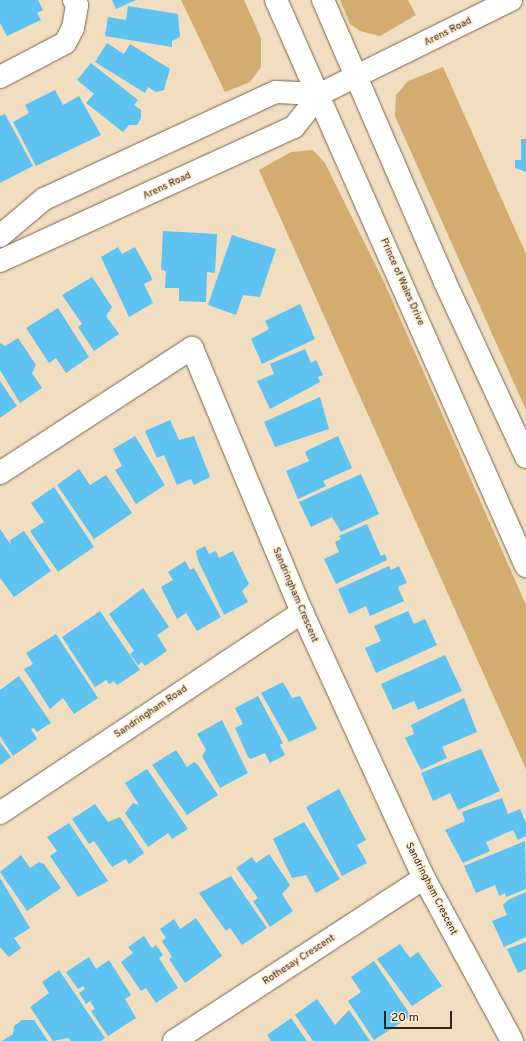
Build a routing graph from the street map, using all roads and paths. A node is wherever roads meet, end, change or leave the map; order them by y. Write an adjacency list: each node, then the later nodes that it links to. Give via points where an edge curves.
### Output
1 (74, 0): 6 (street, via 77,5 72,28 65,43)
2 (276, 0): 7 (street, Prince of Wales Drive)
3 (323, 0): 5 (street)
4 (511, 0): 5 (street, Arens Road)
5 (358, 76): 7 (street, Arens Road); 10 (street, via 444,280)
6 (0, 77)
7 (320, 94): 8 (street, Arens Road, via 276,92 44,199); 9 (street, Arens Road, via 294,127); 12 (street, Prince of Wales Drive)
8 (0, 236)
9 (0, 261)
10 (526, 457)
11 (0, 473): 13 (street, Sandringham Crescent, via 192,348)
12 (526, 566)
13 (302, 612): 14 (street, Sandringham Road); 15 (street, Sandringham Crescent)
14 (0, 813)
15 (424, 878): 16 (street, Rothesay Crescent); 17 (street, Sandringham Crescent)
16 (174, 1041)
17 (512, 1041)

